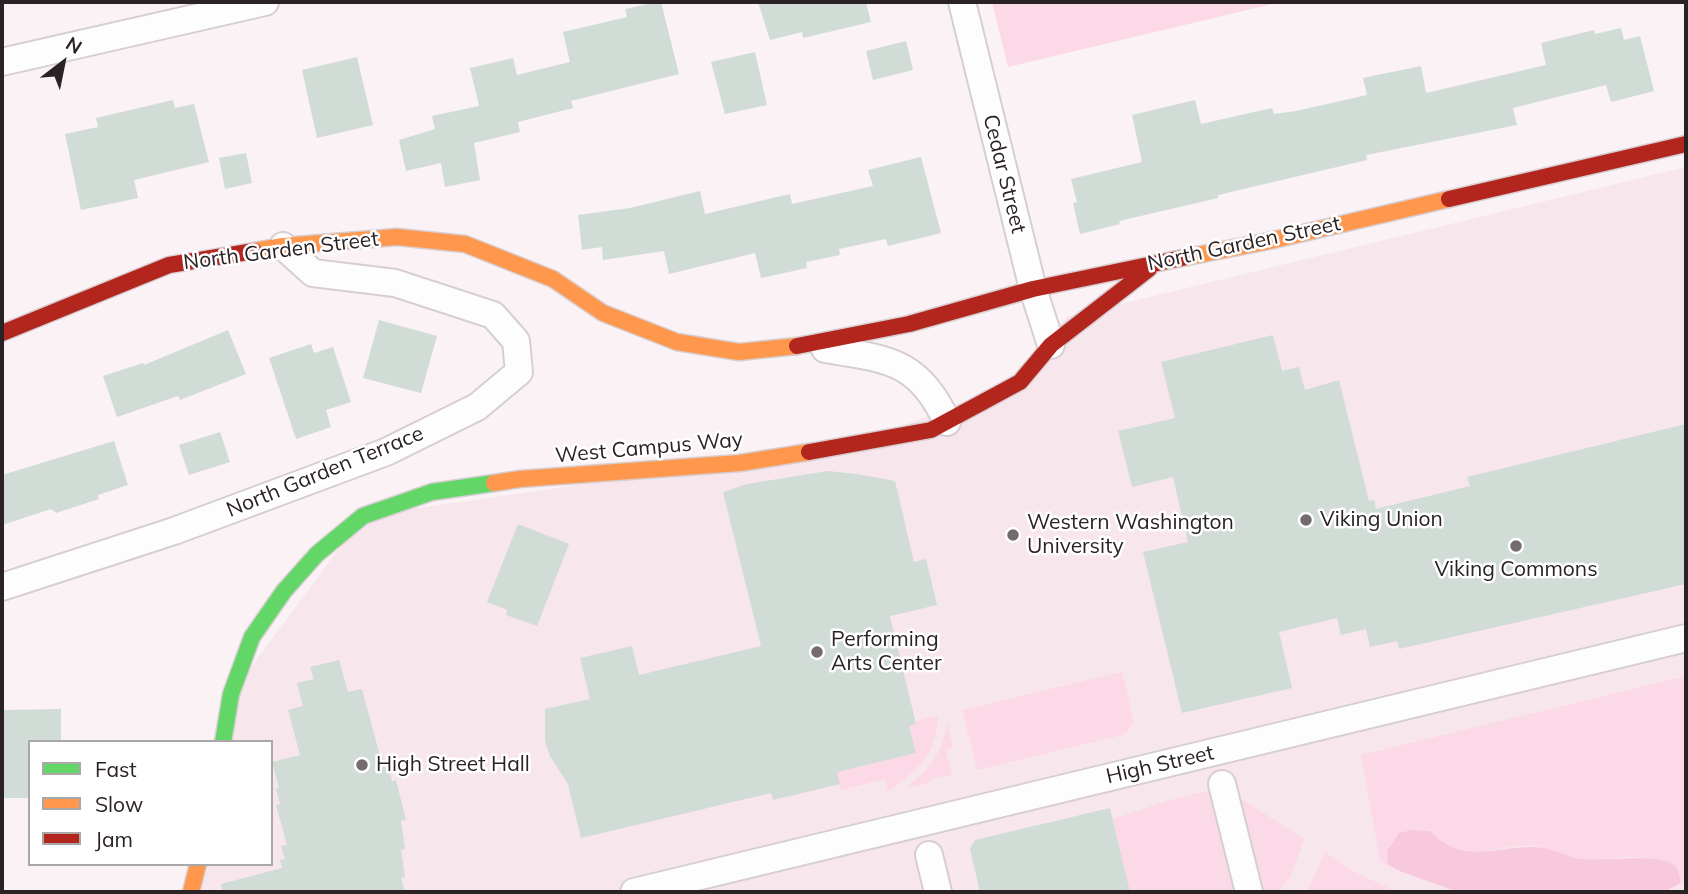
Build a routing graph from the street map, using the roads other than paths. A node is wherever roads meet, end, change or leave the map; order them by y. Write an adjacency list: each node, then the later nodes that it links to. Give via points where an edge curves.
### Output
1 (265, 2): 3 (street)
2 (962, 2): 8 (street, Cedar Street)
3 (213, 8): 4 (street)
4 (2, 62)
5 (1686, 144): 7 (street, North Garden Street, via 1269,241)
6 (283, 246): 9 (street, North Garden Street, via 169,265); 11 (street, North Garden Street, via 397,237 465,244 552,279 603,313 677,342 738,352); 13 (street, North Garden Terrace, via 313,273 395,283 493,315 516,341 519,372 477,407 386,452 174,531)
7 (1158, 262): 8 (street, North Garden Street); 10 (street, West Campus Way)
8 (1033, 289): 10 (street, Cedar Street); 11 (street, North Garden Street, via 909,324)
9 (2, 333)
10 (1051, 345): 12 (street, West Campus Way, via 1020,382)
11 (802, 346): 12 (street, North Garden Street, via 895,363 920,378)
12 (947, 422): 15 (street, West Campus Way, via 931,430 740,463 520,479 432,492 363,516 317,554 252,637 231,694)
13 (2, 587)
14 (1686, 638): 20 (street, High Street)
15 (223, 740)
16 (1222, 784): 22 (street)
17 (929, 855): 21 (street)
18 (198, 866): 19 (street)
19 (191, 892)
20 (634, 892)
21 (938, 892)
22 (1249, 892)

